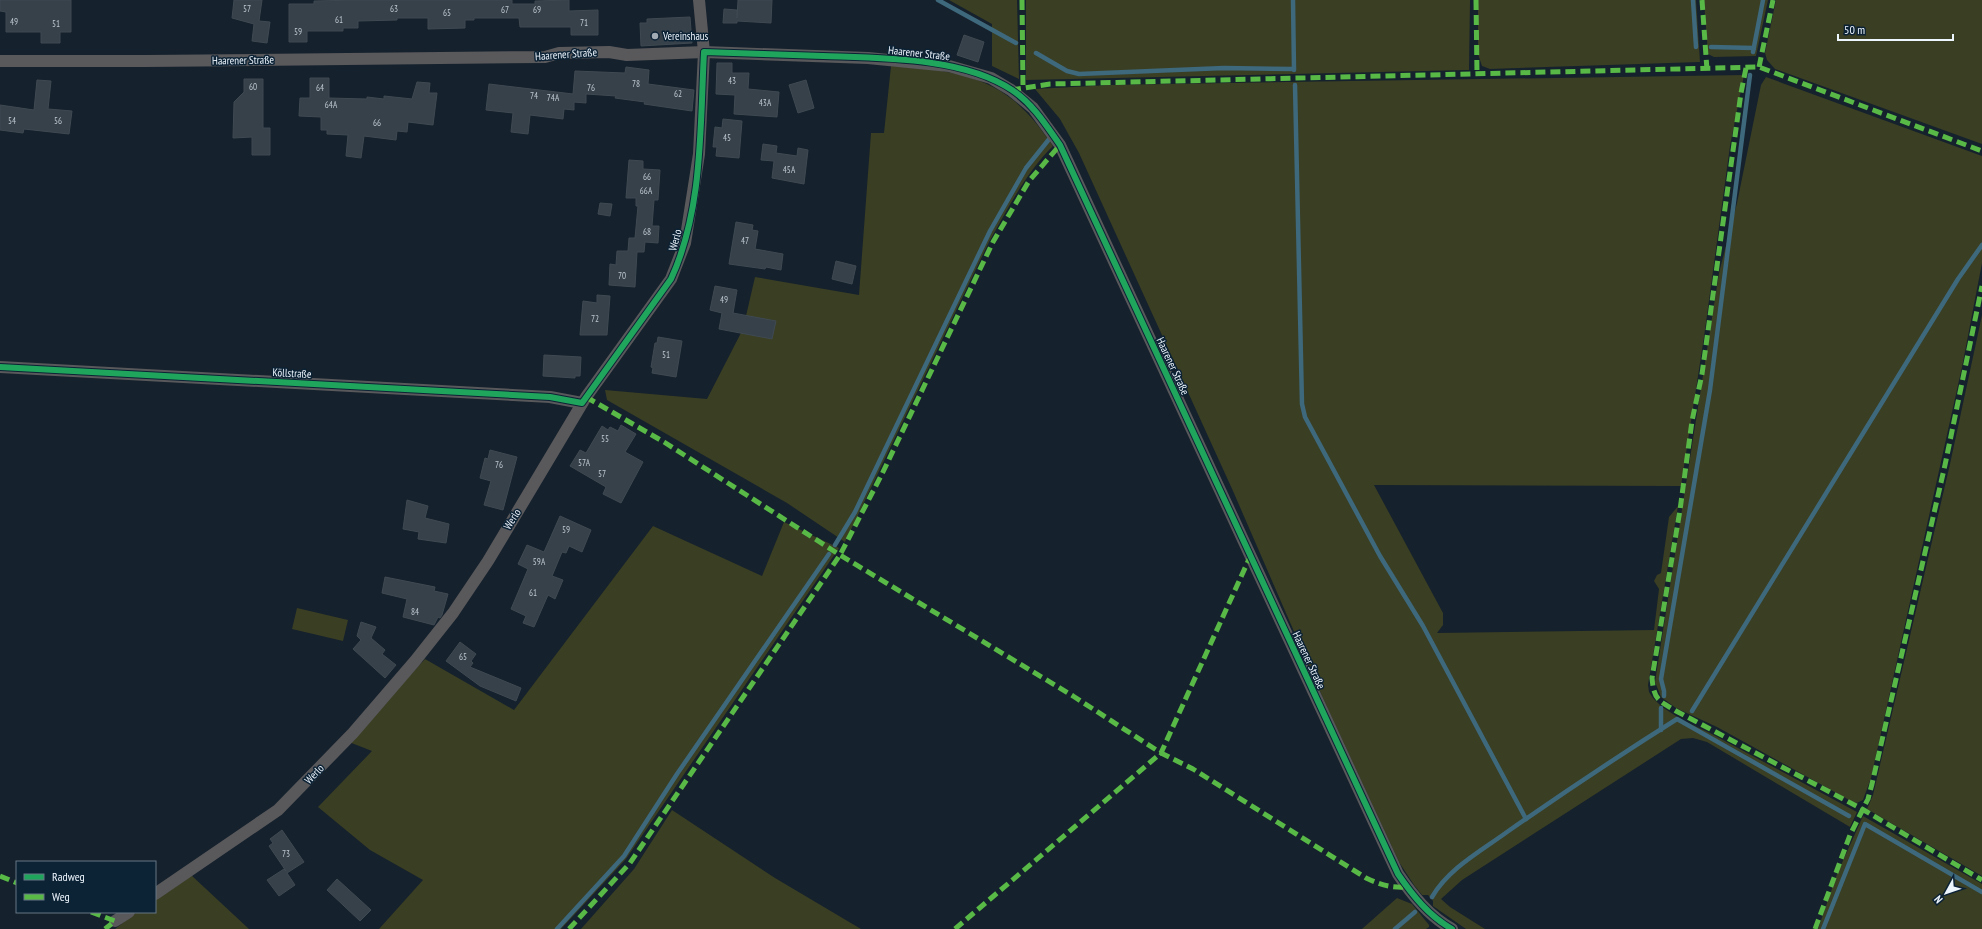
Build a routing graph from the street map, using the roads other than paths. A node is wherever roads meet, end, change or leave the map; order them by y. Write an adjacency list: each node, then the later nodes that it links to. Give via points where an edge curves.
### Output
1 (699, 0): 2 (street, Werlo)
2 (704, 52): 3 (street, Haarener Straße, via 627,55 577,52 545,57); 5 (street, Werlo, via 699,154 689,227 680,259 670,279); 9 (street, Haarener Straße, via 868,58 949,66 991,78 1012,90 1033,108 1060,145 1398,874 1423,906)
3 (0, 61)
4 (0, 367): 5 (street, Köllstraße, via 542,397)
5 (582, 403): 6 (street, Werlo, via 488,561 436,635 379,703 278,810)
6 (156, 893)
7 (127, 913): 8 (street)
8 (115, 921)
9 (1452, 929)

